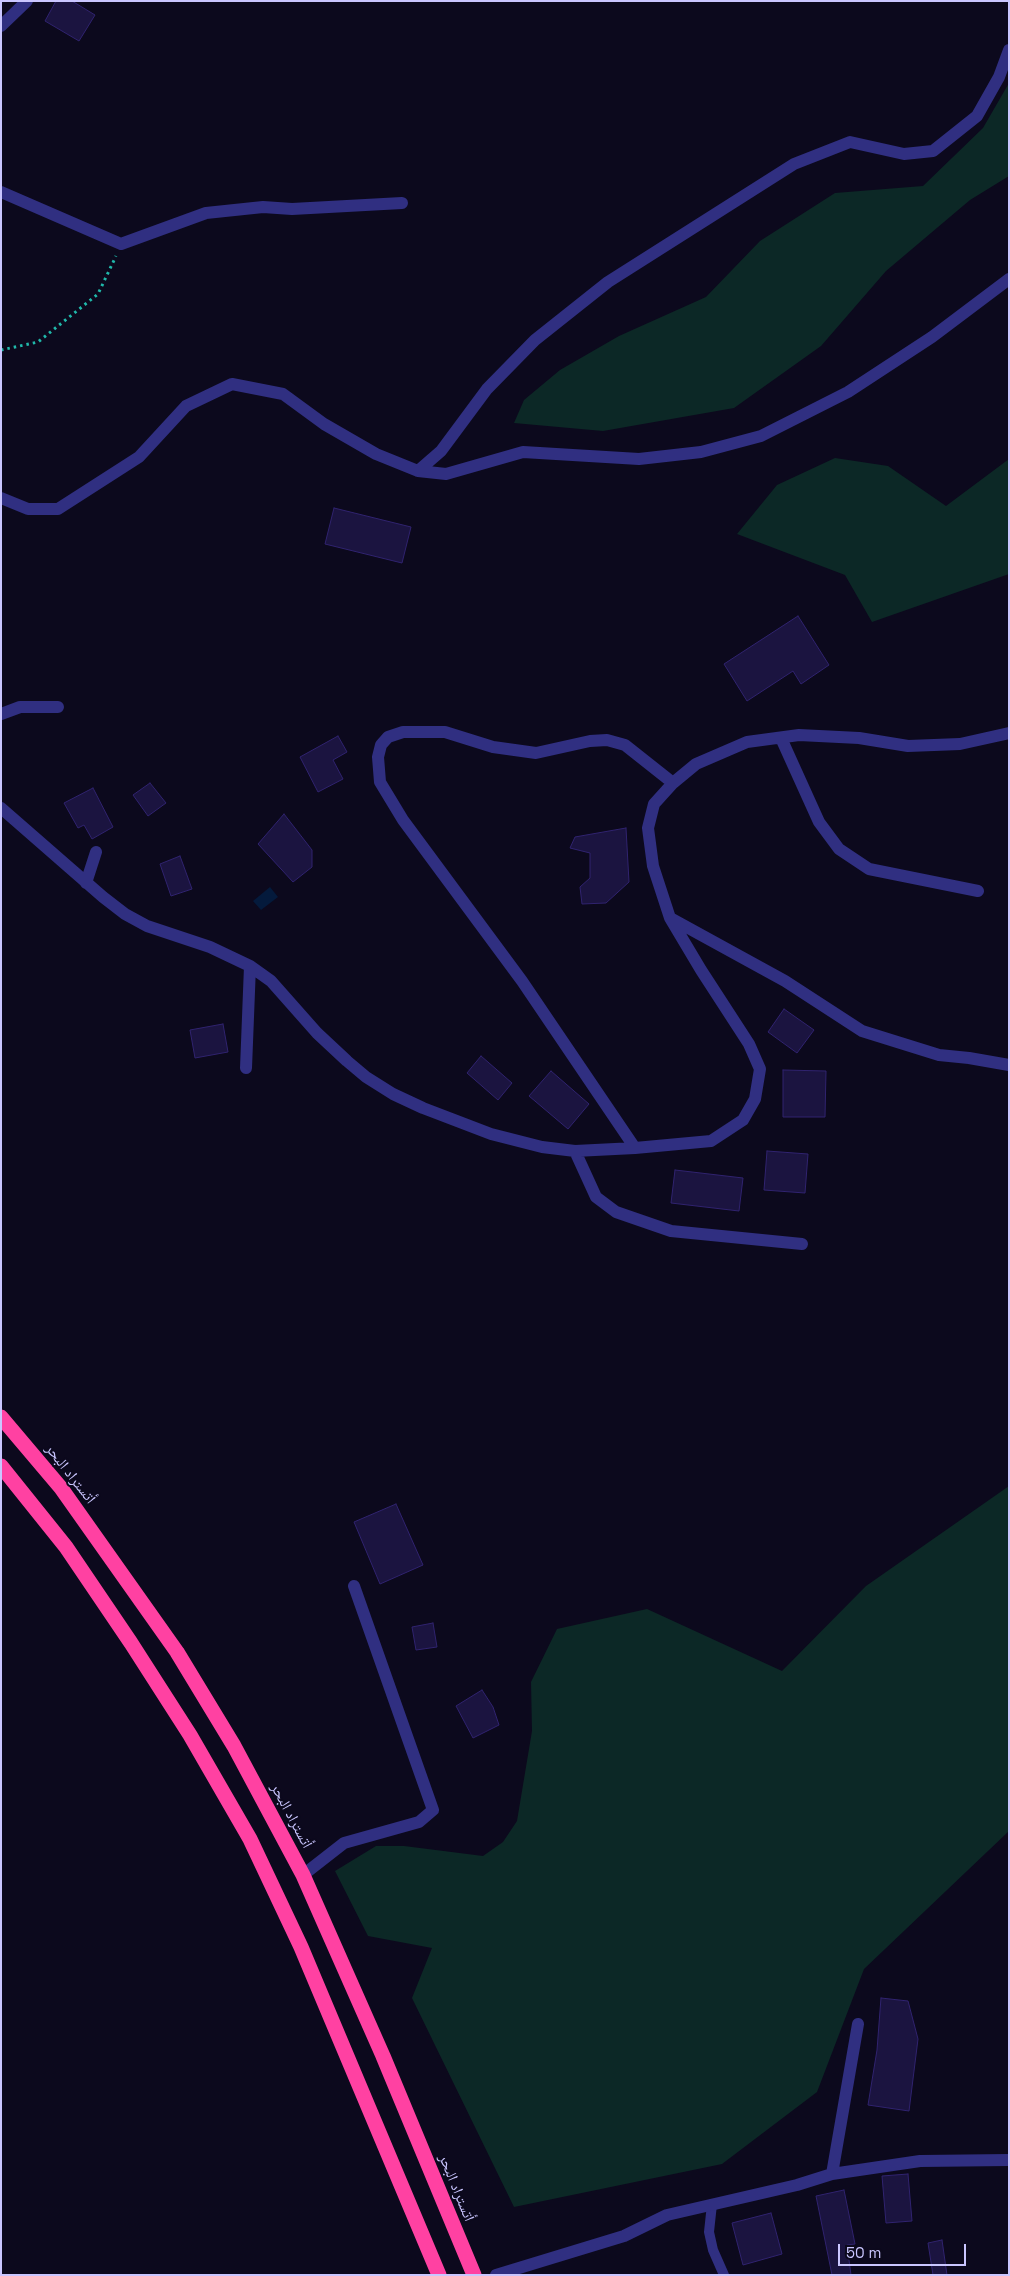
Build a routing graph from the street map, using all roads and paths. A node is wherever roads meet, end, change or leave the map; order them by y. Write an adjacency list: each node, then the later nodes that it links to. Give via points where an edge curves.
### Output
1 (27, 1): 2 (street)
2 (1, 26)
3 (1009, 50): 9 (street, via 999,77 977,116 933,151 904,154 850,142 794,164 608,282 534,340 487,389 441,451)
4 (1, 192): 6 (street)
5 (402, 203): 6 (street, via 292,209 263,207 206,213)
6 (121, 244): 8 (path, via 98,294 38,342)
7 (1009, 279): 9 (street, via 932,337 848,392 761,436 700,452 639,459 523,452 446,474)
8 (1, 350)
9 (418, 471): 10 (street, via 368,450 324,424 284,394 232,384 186,406 139,457 58,509 28,509)
10 (1, 498)
11 (58, 707): 12 (street, via 20,706)
12 (1, 714)
13 (1009, 733): 14 (street, via 960,744 917,746 829,736)
14 (781, 738): 15 (street, via 747,742 696,764); 19 (street, via 819,822 839,849 870,869)
15 (673, 783): 20 (street, via 654,804 648,828 653,866); 24 (street, via 625,745 607,740 590,740 536,753 493,747 445,732 403,732 388,737 381,745 378,758 380,782 403,820 522,981)
16 (1, 808): 18 (street)
17 (96, 852): 18 (street)
18 (86, 883): 21 (street, via 125,914 147,926 210,947)
19 (978, 891)
20 (670, 918): 22 (street, via 785,981 862,1032 939,1055); 24 (street, via 749,1044 760,1069 755,1100 743,1120 719,1136 711,1141)
21 (250, 966): 23 (street); 25 (street, via 271,981 347,1061 393,1094 491,1134 542,1147)
22 (1009, 1066)
23 (246, 1068)
24 (635, 1148): 25 (street)
25 (575, 1150): 26 (street, via 596,1197 616,1212 671,1231)
26 (802, 1244)
27 (1, 1416): 30 (highway, أتستراد البحر, via 61,1488 177,1652 234,1746)
28 (1, 1466): 35 (highway, via 66,1547 131,1643 190,1735 250,1839 301,1947)
29 (354, 1586): 30 (street, via 433,1810 419,1822 344,1843)
30 (303, 1876): 36 (highway, أتستراد البحر, via 383,2056)
31 (858, 2024): 33 (street)
32 (1009, 2160): 33 (street, via 920,2161)
33 (832, 2174): 34 (street)
34 (712, 2204): 37 (street, via 667,2215 624,2236); 38 (lane, via 709,2232)
35 (439, 2275)
36 (474, 2275)
37 (496, 2275)
38 (724, 2275)

